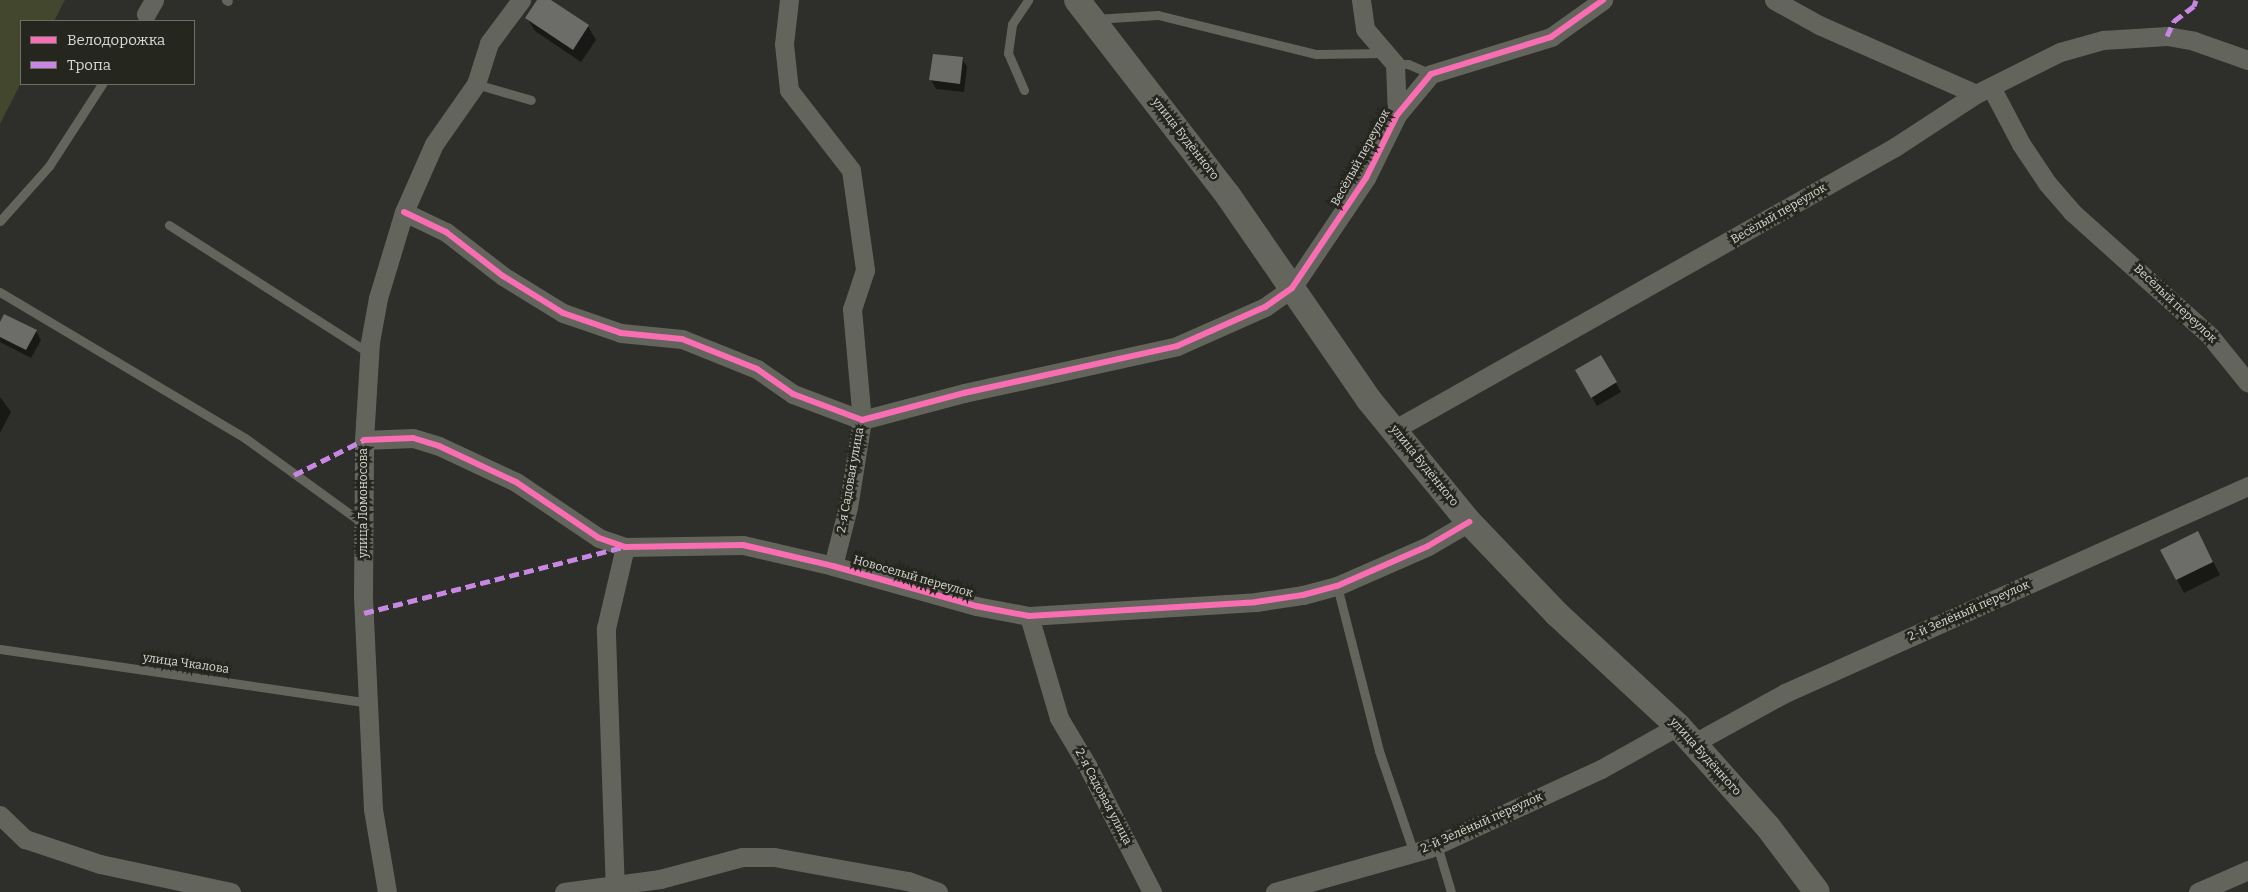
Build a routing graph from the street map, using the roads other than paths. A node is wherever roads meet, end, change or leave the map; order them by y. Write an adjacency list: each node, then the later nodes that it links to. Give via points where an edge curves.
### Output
1 (521, 0): 11 (street, улица Ломоносова, via 489,43)
2 (789, 0): 24 (street, 2-я Садовая улица, via 784,44 789,90 851,170 866,270 852,309)
3 (1028, 0): 13 (lane, via 1012,24 1008,53)
4 (1361, 0): 8 (street, via 1365,28)
5 (1603, 0): 10 (street, via 1551,37)
6 (1774, 0): 14 (street, via 1819,25)
7 (1085, 10): 8 (lane, via 1158,15 1316,54); 20 (main road, улица Будённого, via 1227,194)
8 (1390, 59): 10 (lane); 16 (street)
9 (2248, 60): 14 (street, Весёлый переулок, via 2213,46 2167,36 2103,40 2060,52)
10 (1432, 74): 16 (street, Весёлый переулок)
11 (476, 84): 15 (lane); 17 (street, улица Ломоносова, via 434,144)
12 (101, 85): 18 (lane, via 49,166)
13 (1024, 90)
14 (1984, 91): 23 (street, Весёлый переулок, via 2047,183 2072,212 2210,336); 25 (street, Весёлый переулок, via 1895,148)
15 (531, 100)
16 (1397, 115): 20 (street, Весёлый переулок, via 1366,178)
17 (404, 212): 22 (street, улица Ломоносова, via 378,298); 24 (street, via 446,232 504,276 563,313 620,333 682,339 757,369 793,394)
18 (0, 221)
19 (169, 225): 22 (lane)
20 (1292, 288): 24 (street, via 1237,322 1176,346 964,393); 25 (main road, улица Будённого, via 1369,400)
21 (0, 292): 29 (lane, via 245,438)
22 (369, 353): 26 (street, улица Ломоносова)
23 (2248, 383)
24 (862, 420): 31 (street, 2-я Садовая улица, via 848,507)
25 (1395, 430): 28 (main road, улица Будённого)
26 (364, 440): 29 (street, улица Ломоносова); 30 (street, Новоселый переулок, via 413,438 439,446 516,482 599,538)
27 (2248, 486): 36 (street, 2-й Зелёный переулок)
28 (1469, 522): 32 (street, Новоселый переулок, via 1428,546); 36 (main road, улица Будённого, via 1557,614)
29 (364, 525): 35 (street, улица Ломоносова, via 363,597)
30 (624, 546): 31 (street, Новоселый переулок, via 743,545); 41 (street, via 606,628)
31 (834, 566): 33 (street, Новоселый переулок, via 976,606)
32 (1337, 586): 33 (street, Новоселый переулок, via 1256,602); 39 (lane, via 1379,751)
33 (1029, 616): 46 (street, 2-я Садовая улица, via 1059,718 1087,764)
34 (0, 649): 35 (lane, улица Чкалова)
35 (369, 703): 43 (street, улица Ломоносова, via 373,809)
36 (1686, 734): 38 (street, 2-й Зелёный переулок, via 1600,769); 49 (main road, улица Будённого, via 1768,828)
37 (0, 815): 42 (street, via 25,839 100,864)
38 (1437, 845): 39 (street, 2-й Зелёный переулок); 48 (lane)
39 (1414, 852): 47 (street, 2-й Зелёный переулок)
40 (2248, 870): 50 (street, via 2227,876)
41 (615, 889): 44 (street); 45 (street, via 742,857 774,857 908,881)
42 (231, 892)
43 (387, 892)
44 (564, 892)
45 (938, 892)
46 (1152, 892)
47 (1276, 892)
48 (1451, 892)
49 (1817, 892)
50 (2198, 892)

